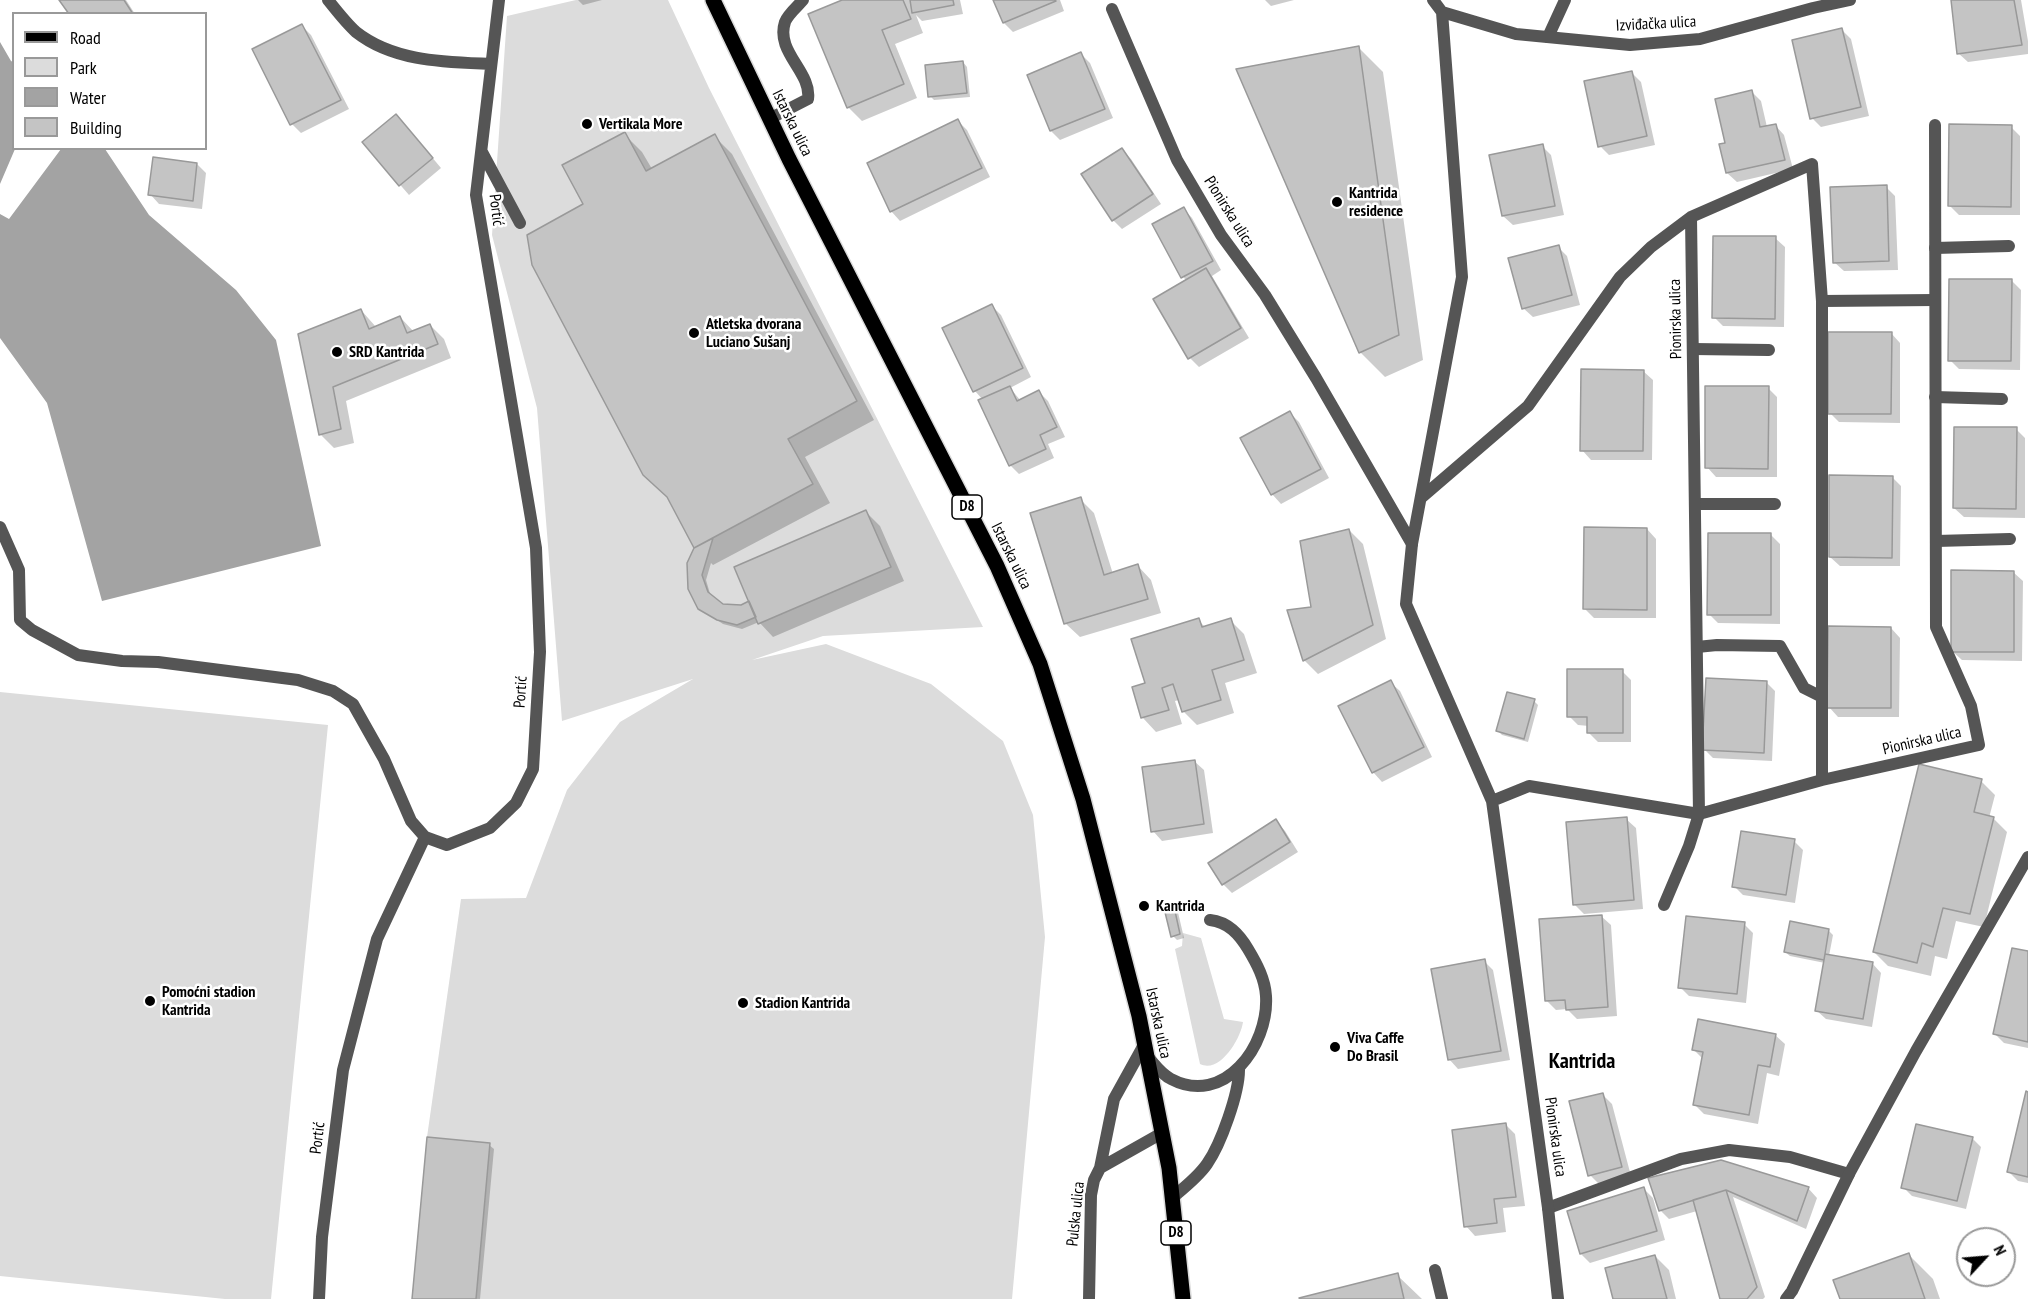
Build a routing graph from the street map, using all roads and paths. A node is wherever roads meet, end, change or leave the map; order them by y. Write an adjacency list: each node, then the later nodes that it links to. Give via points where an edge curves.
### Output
1 (328, 0): 12 (street, via 356,32 387,50 434,61)
2 (499, 0): 12 (street, Portić)
3 (713, 0): 13 (main road, Istarska ulica / D8)
4 (803, 0): 13 (street, via 785,21 783,33 787,51 809,92 808,99)
5 (1433, 0): 10 (street)
6 (1565, 0): 11 (street)
7 (1850, 0): 8 (street, Izviđačka ulica)
8 (1812, 4): 11 (street, Izviđačka ulica, via 1700,39 1630,45)
9 (1112, 9): 32 (street, Pionirska ulica, via 1177,160 1221,236 1265,295 1311,369)
10 (1442, 12): 11 (street, Izviđačka ulica, via 1516,34); 26 (street, Pionirska ulica, via 1462,277)
11 (1548, 37)
12 (491, 64): 15 (street, Portić)
13 (771, 118): 42 (main road, Istarska ulica / D8, via 1024,626 1083,799)
14 (1935, 125): 19 (street, Pionirska ulica)
15 (482, 152): 17 (street); 38 (street, Portić, via 476,195 536,548 540,652 532,769 516,803 490,828 447,845)
16 (1691, 217): 21 (street, via 1812,164); 22 (street, Pionirska ulica); 26 (street, via 1620,277 1528,406)
17 (520, 223)
18 (2009, 246): 19 (street)
19 (1935, 248): 20 (street, Pionirska ulica)
20 (1935, 300): 21 (street); 24 (street, Pionirska ulica)
21 (1822, 301): 34 (street)
22 (1693, 349): 23 (street); 27 (street, Pionirska ulica)
23 (1770, 350)
24 (1935, 397): 25 (street); 31 (street, Pionirska ulica)
25 (2002, 399)
26 (1421, 498): 32 (street, Pionirska ulica)
27 (1695, 504): 28 (street); 33 (street, Pionirska ulica)
28 (1775, 504)
29 (0, 527): 38 (street, via 20,570 20,620 78,655 298,680 333,691 353,704 384,759 411,821)
30 (2010, 538): 31 (street)
31 (1936, 541): 35 (street, Pionirska ulica, via 1936,627 1971,706 1978,745)
32 (1412, 544): 36 (street, Pionirska ulica, via 1406,604)
33 (1697, 647): 34 (street, via 1780,646 1804,688); 37 (street, Pionirska ulica)
34 (1822, 697): 35 (street)
35 (1822, 780): 37 (street, Pionirska ulica)
36 (1492, 801): 37 (street, Pionirska ulica, via 1529,786); 48 (street, Pionirska ulica)
37 (1699, 814): 40 (street)
38 (425, 837): 50 (street, Portić, via 377,939 343,1070 322,1237)
39 (2028, 857): 46 (street)
40 (1664, 905)
41 (1210, 920): 43 (street, via 1228,926 1244,943 1265,989 1261,1031)
42 (1146, 1050): 43 (street, via 1157,1069 1169,1079 1193,1086 1215,1083); 44 (main road, Istarska ulica / D8); 45 (street, via 1114,1099)
43 (1239, 1070): 47 (street, via 1236,1093 1209,1162)
44 (1162, 1133): 45 (street, Pulska ulica); 47 (main road, D8)
45 (1100, 1168): 51 (street, Pulska ulica, via 1091,1195)
46 (1849, 1173): 48 (street, via 1790,1157 1729,1150 1681,1159); 55 (street)
47 (1173, 1197): 52 (main road, D8)
48 (1548, 1208): 54 (street, Pionirska ulica)
49 (1435, 1270): 53 (street)
50 (319, 1299)
51 (1089, 1299)
52 (1183, 1299)
53 (1442, 1299)
54 (1558, 1299)
55 (1786, 1299)

